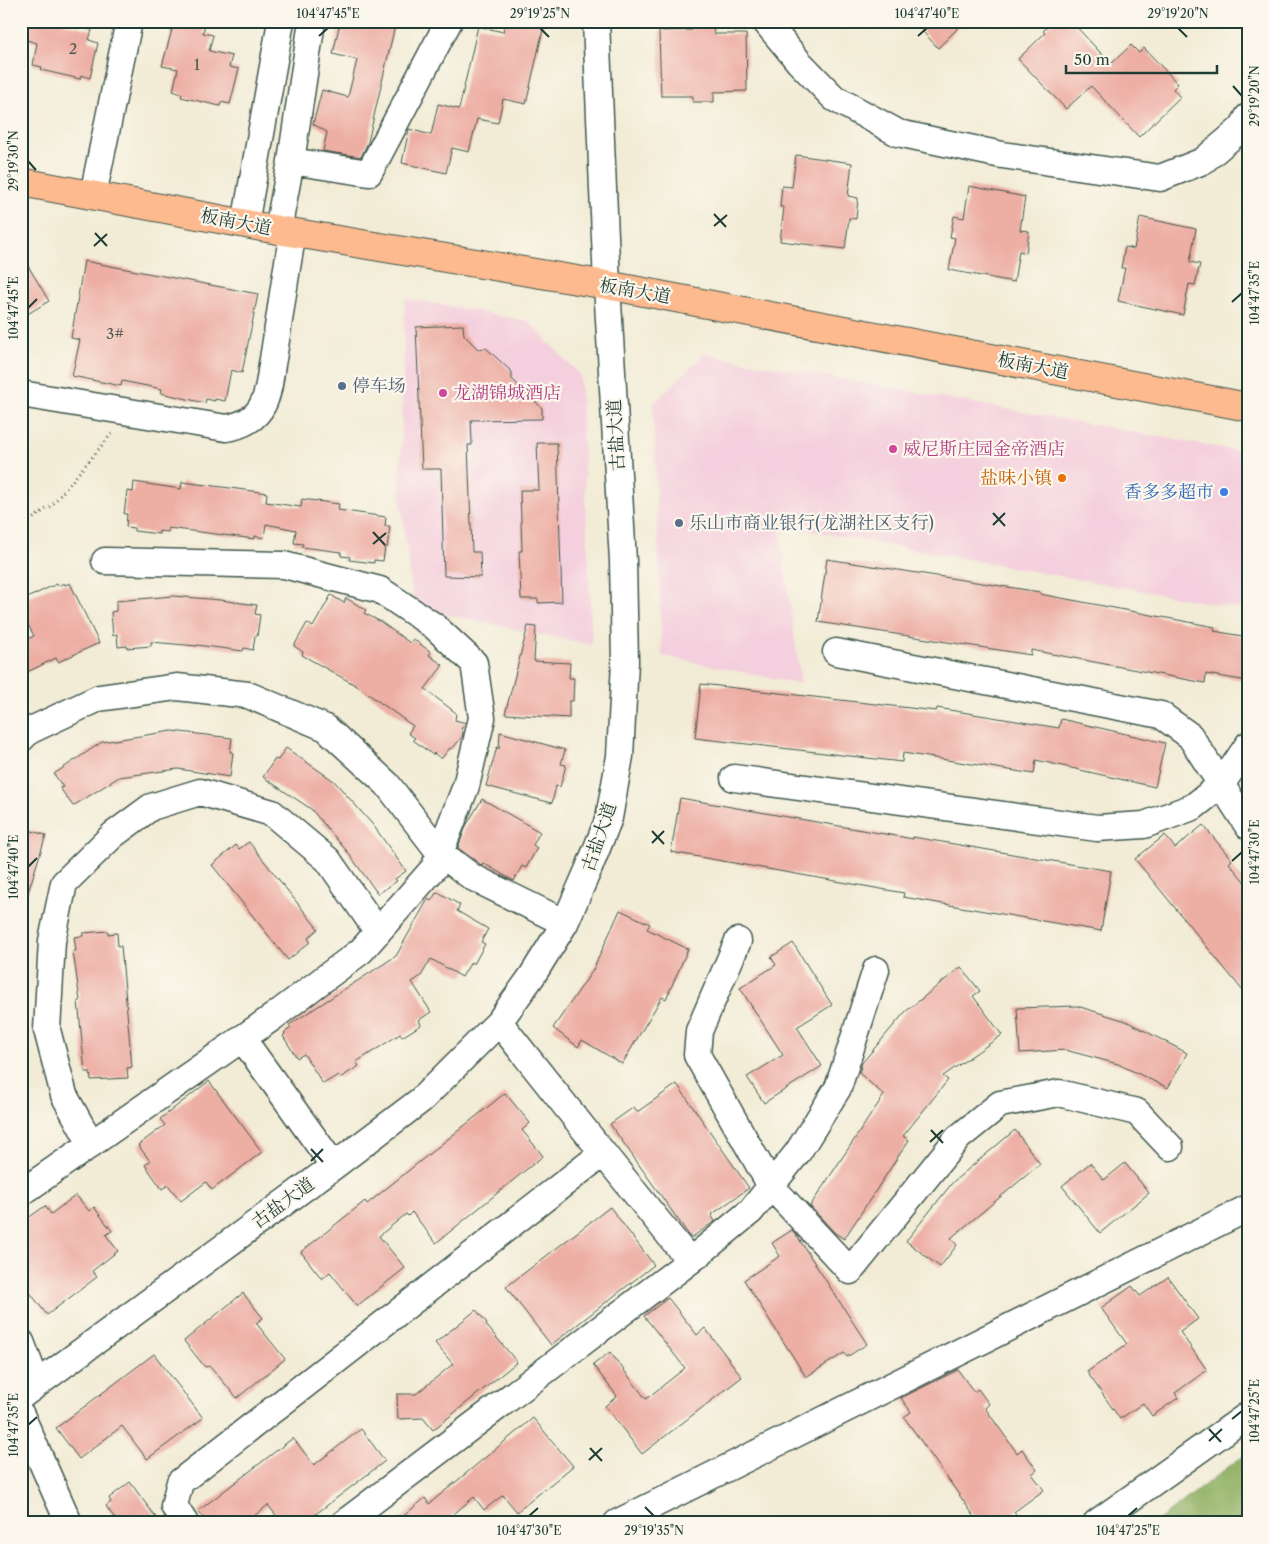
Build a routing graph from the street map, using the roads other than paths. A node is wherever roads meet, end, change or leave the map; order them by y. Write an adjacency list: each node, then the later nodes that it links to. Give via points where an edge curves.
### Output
1 (129, 21): 10 (street)
2 (282, 21): 11 (street)
3 (312, 21): 8 (street)
4 (449, 21): 8 (street, via 369,172)
5 (596, 21): 13 (street, 古盐大道)
6 (765, 21): 7 (street, via 834,98 898,133 1002,155 1160,178 1203,161 1242,128)
7 (1248, 117)
8 (291, 161): 12 (street)
9 (21, 182): 10 (main road, 板南大道)
10 (93, 195): 11 (main road, 板南大道)
11 (245, 224): 12 (main road, 板南大道)
12 (285, 232): 13 (main road, 板南大道); 14 (street, via 285,276 267,396 258,413 237,426 226,428)
13 (607, 285): 15 (main road, 板南大道); 24 (street, 古盐大道, via 623,560 625,662 621,747 609,818)
14 (21, 394)
15 (1248, 407)
16 (105, 561): 23 (street, via 284,565 380,590 434,626 474,663 482,718 466,786)
17 (836, 652): 21 (street, via 1161,715 1190,736)
18 (21, 739): 23 (street, via 29,731 99,698 177,687 248,695 326,728 387,784)
19 (1248, 745): 21 (street)
20 (734, 778): 21 (street, via 1096,828 1144,825 1193,808)
21 (1221, 785): 22 (street)
22 (1248, 826)
23 (440, 853): 24 (street, via 472,877); 25 (street, via 434,868)
24 (565, 923): 28 (street, 古盐大道)
25 (378, 932): 29 (street, via 362,951); 30 (street, via 328,860 272,813 200,792 151,807 64,883 52,941 46,1030 64,1095)
26 (738, 941): 34 (street, via 699,1031 698,1056)
27 (876, 970): 34 (street, via 838,1088 798,1152)
28 (499, 1022): 32 (street); 33 (street, 古盐大道, via 421,1100)
29 (242, 1038): 30 (street); 33 (street)
30 (91, 1144): 35 (street)
31 (1170, 1147): 34 (street, via 1137,1112 1059,1093 1000,1104 958,1138 850,1271)
32 (603, 1153): 37 (street); 43 (street, via 180,1482 174,1506)
33 (334, 1166): 39 (street, 古盐大道)
34 (771, 1186): 37 (street, via 751,1211)
35 (21, 1193)
36 (1248, 1208): 45 (street)
37 (690, 1261): 44 (street)
38 (21, 1342): 39 (street)
39 (29, 1390)
40 (21, 1415): 42 (street)
41 (1248, 1415): 46 (street)
42 (69, 1523)
43 (185, 1523)
44 (344, 1523)
45 (617, 1523)
46 (1096, 1523)

